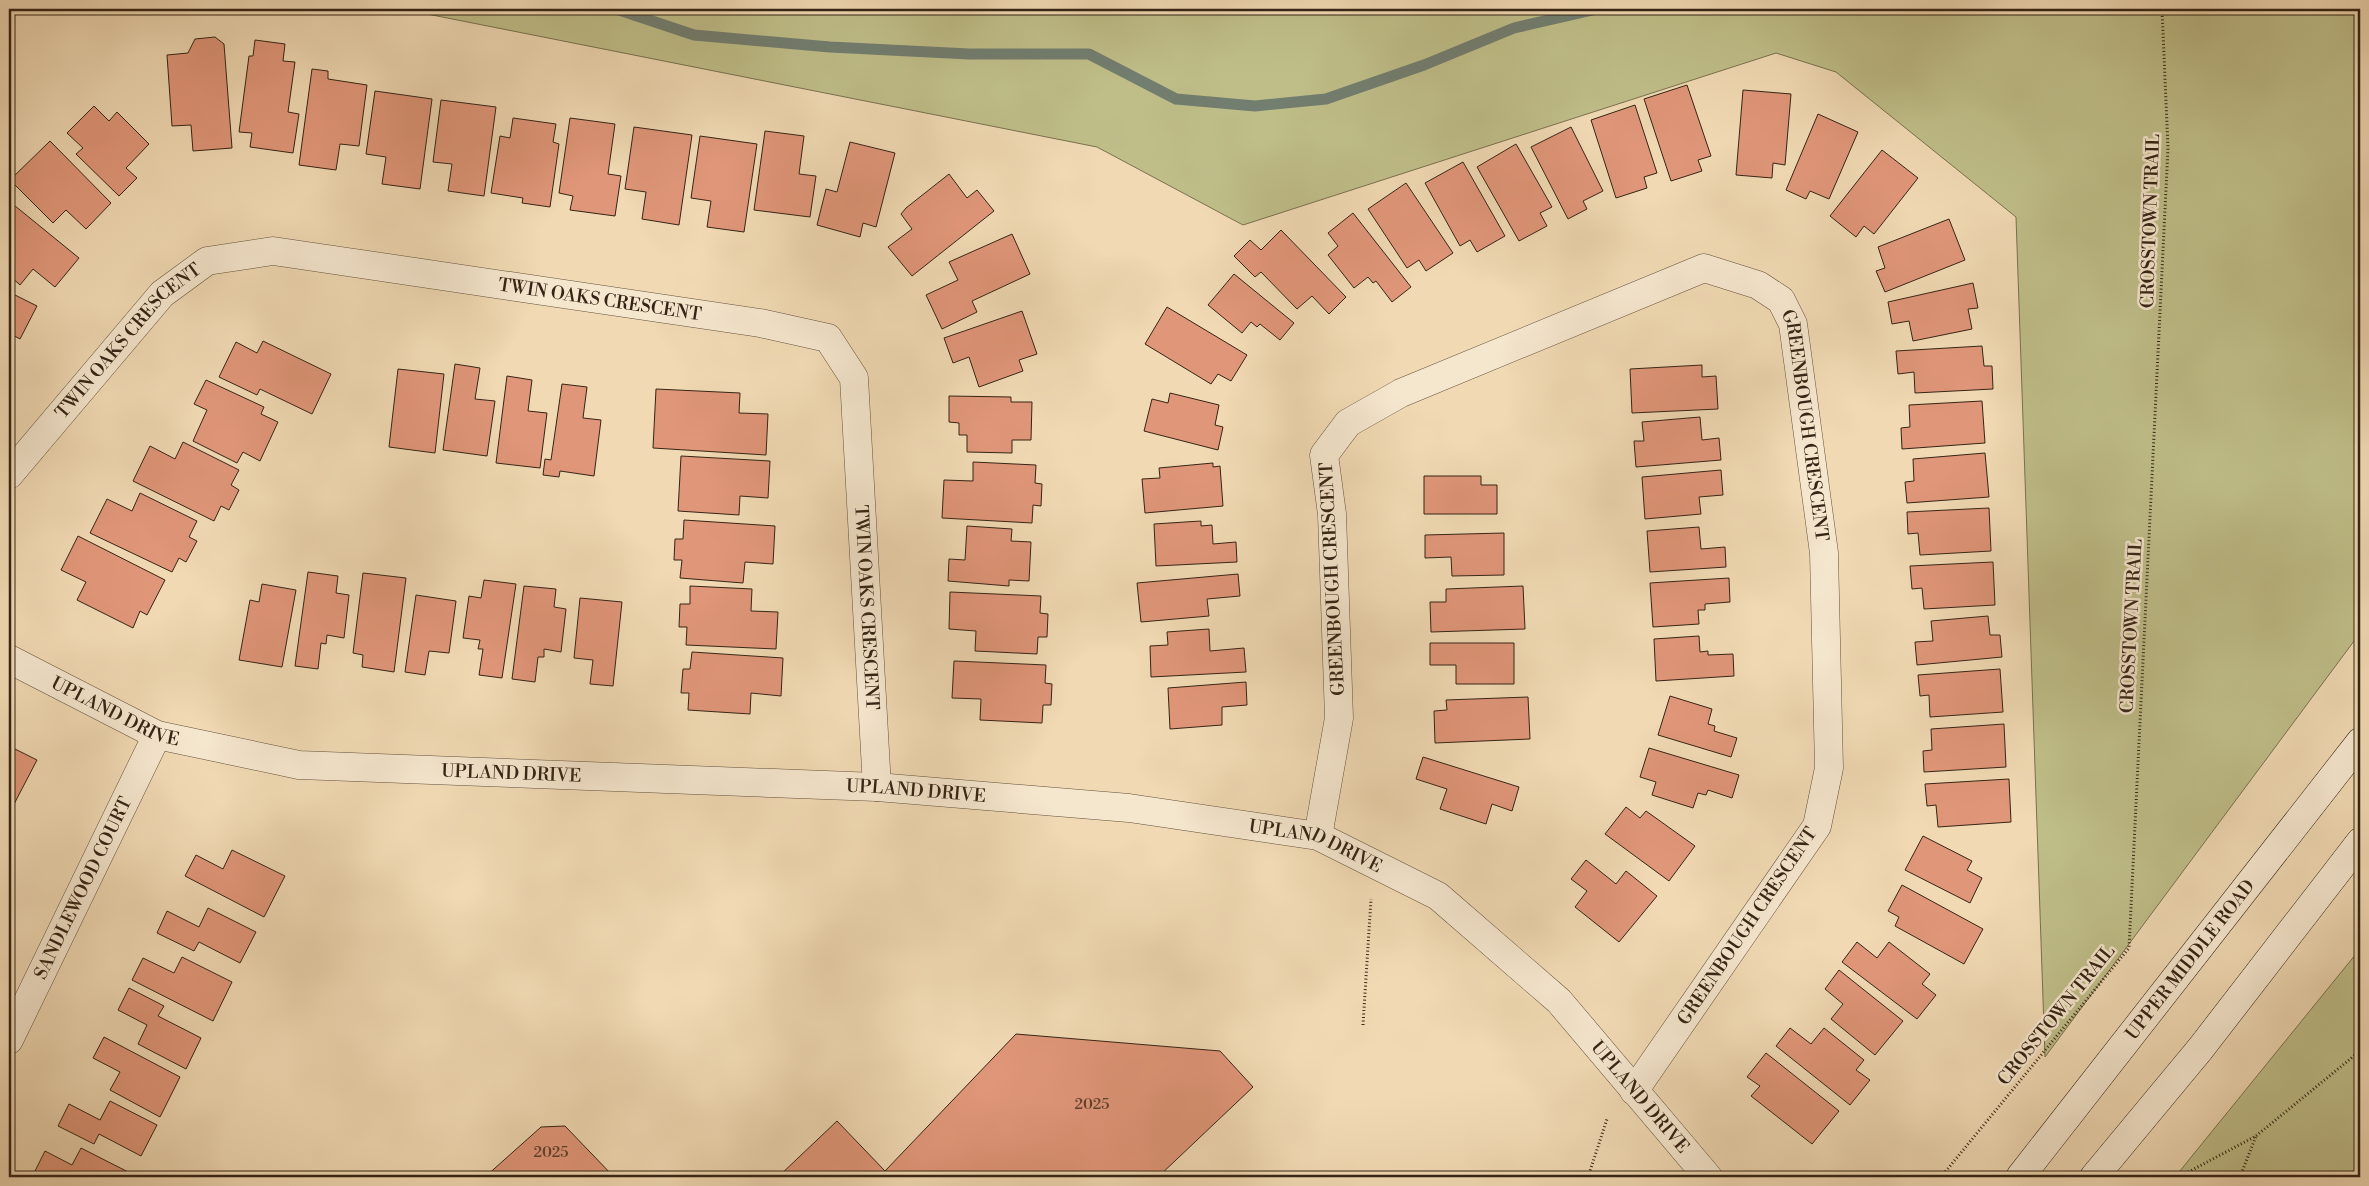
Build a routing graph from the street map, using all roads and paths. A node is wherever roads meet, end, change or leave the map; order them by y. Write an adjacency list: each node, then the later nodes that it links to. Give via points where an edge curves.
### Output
1 (2162, 9): 18 (path, CROSSTOWN TRAIL, via 2168,148 2129,948)
2 (9, 475): 6 (street, TWIN OAKS CRESCENT, via 162,294 207,261 273,251 760,322 828,338 854,378)
3 (9, 658): 4 (street, UPLAND DRIVE)
4 (157, 735): 6 (street, UPLAND DRIVE, via 299,765); 11 (street, SANDLEWOOD COURT)
5 (2360, 742): 19 (street, UPPER MIDDLE ROAD)
6 (877, 787): 7 (street, UPLAND DRIVE, via 1129,808)
7 (1318, 836): 9 (street, UPLAND DRIVE); 13 (street, GREENBOUGH CRESCENT, via 1339,718 1332,514 1324,455 1348,424 1401,393 1704,268 1758,285 1781,300 1793,324 1824,553 1829,768 1817,826)
8 (2360, 842): 20 (street, via 2200,1048)
9 (1372, 863): 10 (path); 13 (street, UPLAND DRIVE, via 1438,896 1559,1001)
10 (1363, 1025)
11 (9, 1040)
12 (2360, 1052): 15 (path)
13 (1634, 1091): 17 (street, UPLAND DRIVE)
14 (1607, 1119): 16 (path)
15 (2256, 1136): 21 (path); 22 (path)
16 (1588, 1177)
17 (1708, 1177)
18 (1941, 1177)
19 (2020, 1177)
20 (2094, 1177)
21 (2179, 1177)
22 (2240, 1177)

